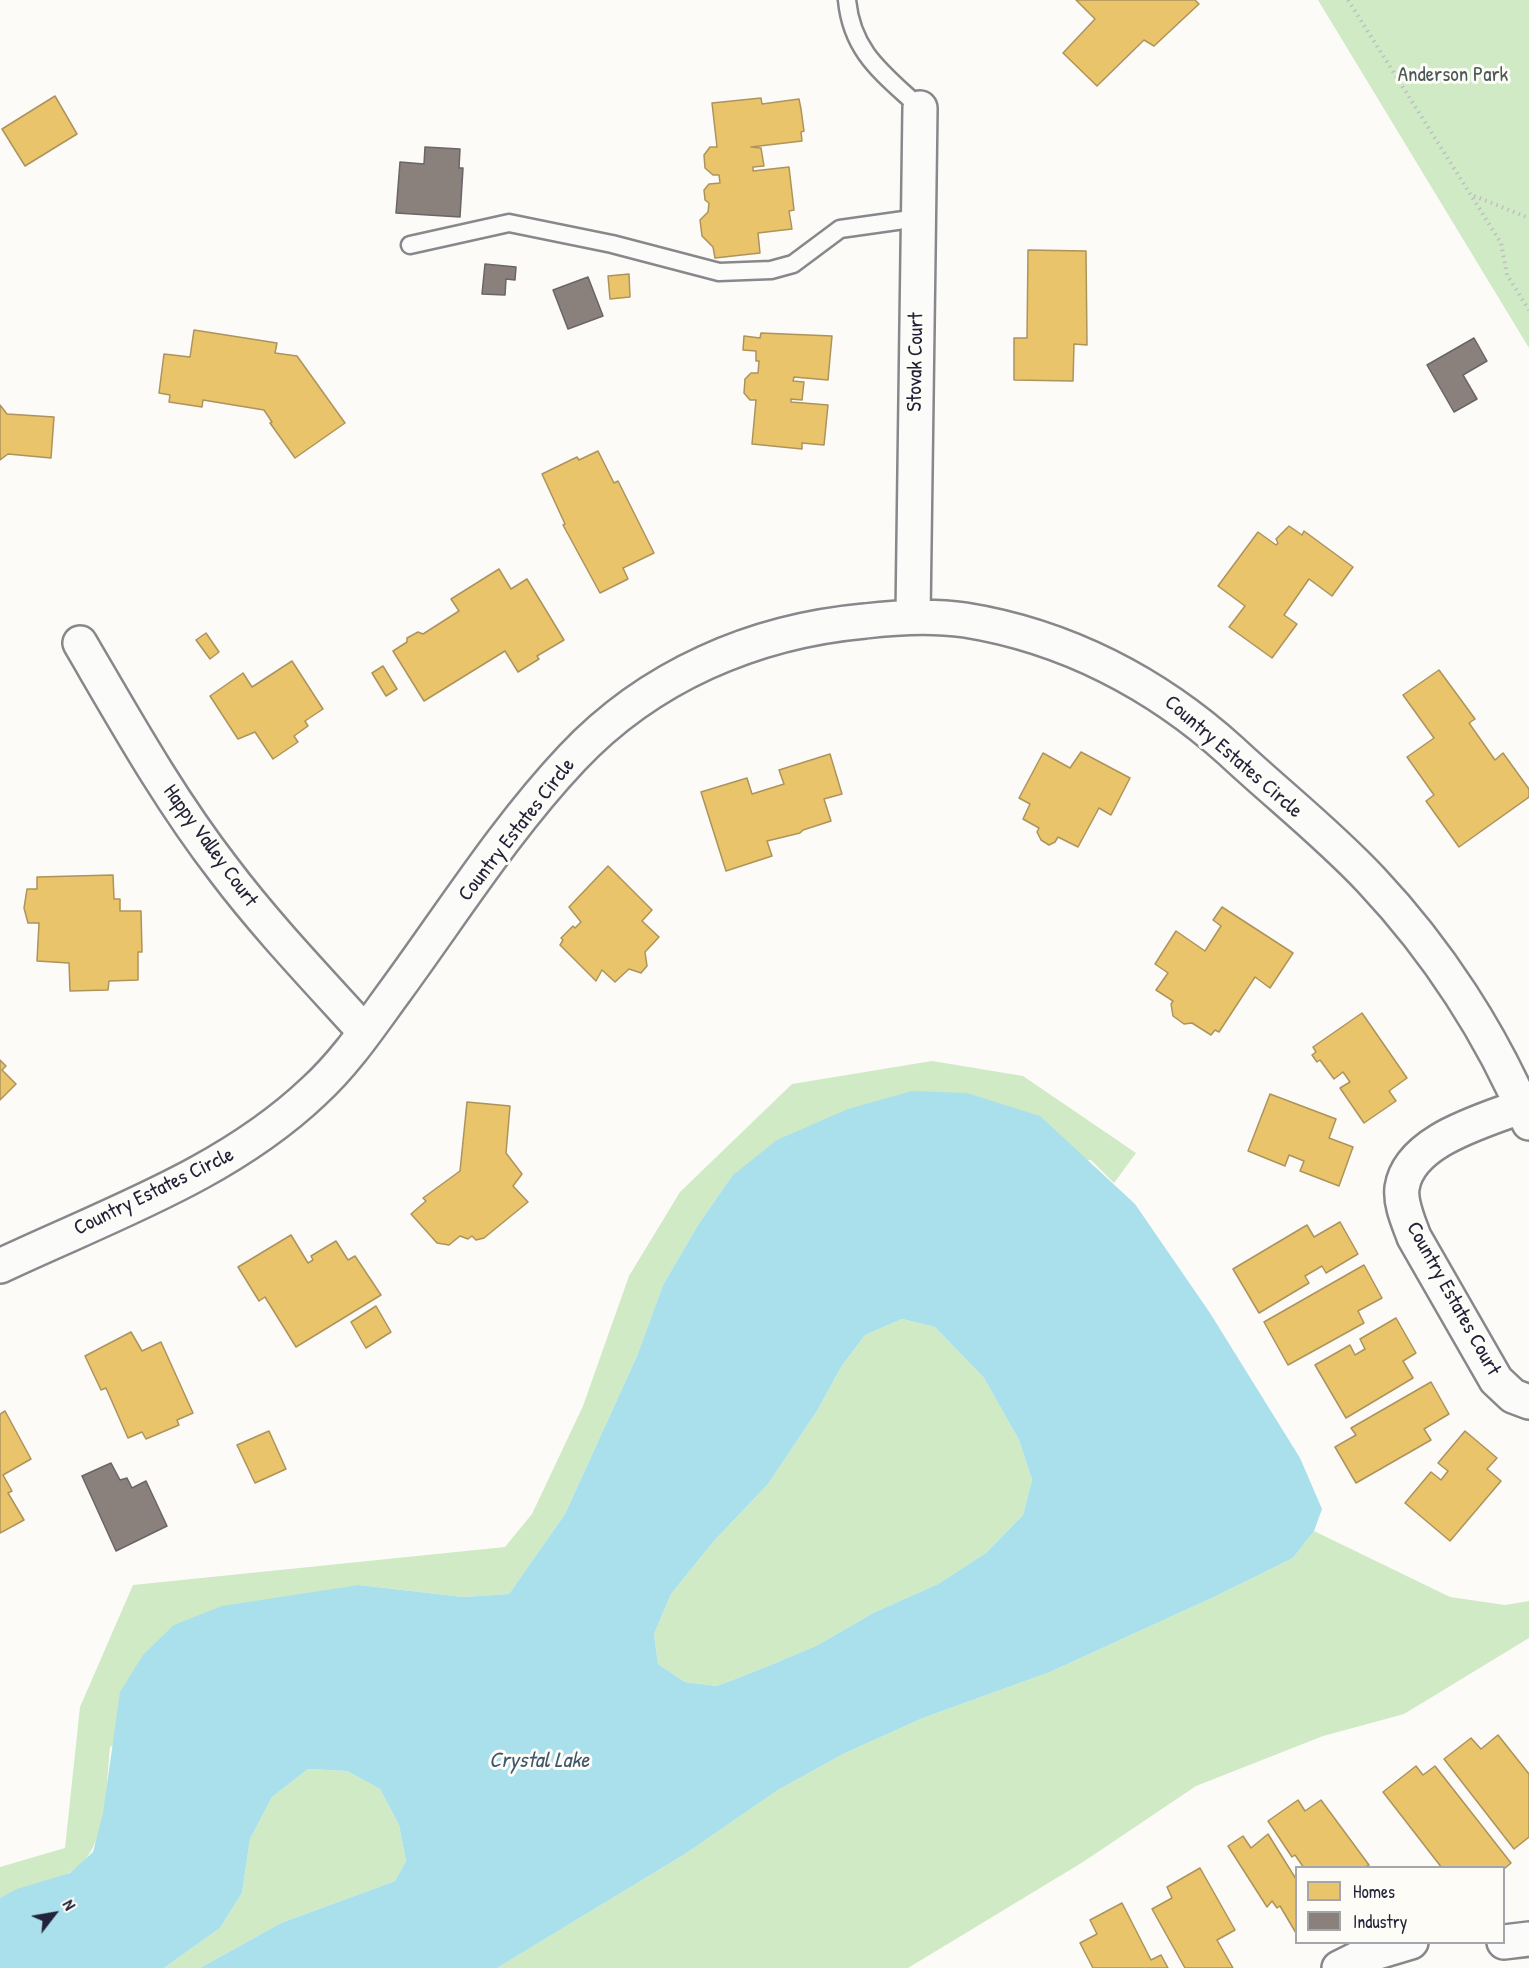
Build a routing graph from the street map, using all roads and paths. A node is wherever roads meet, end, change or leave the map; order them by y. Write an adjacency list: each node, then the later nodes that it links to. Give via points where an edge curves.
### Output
1 (847, 0): 3 (lane, via 856,40 866,57)
2 (1348, 0): 4 (path)
3 (920, 108): 5 (street, Stovak Court)
4 (1472, 195): 6 (path); 8 (path, via 1501,243 1507,275)
5 (918, 218): 7 (lane, via 840,229 793,264 771,270 719,272 509,223); 9 (street, Stovak Court)
6 (1529, 218)
7 (410, 245)
8 (1529, 310)
9 (913, 616): 11 (street, Country Estates Circle, via 785,632 670,679 620,713 573,757 528,810); 12 (street, Country Estates Circle, via 965,620 1028,635 1098,660 1157,692 1209,731 1370,878 1415,931 1488,1038)
10 (80, 643): 11 (street, Happy Valley Court, via 174,800 224,870)
11 (365, 1032): 13 (street, Country Estates Circle, via 318,1089 270,1130 220,1162)
12 (1525, 1114): 14 (street, Country Estates Court, via 1431,1145 1414,1161 1402,1188 1414,1237 1496,1380 1513,1396)
13 (0, 1266)
14 (1529, 1402)
15 (1529, 1940): 16 (street)
16 (1505, 1942)
17 (1404, 1944): 18 (street)
18 (1339, 1968)

